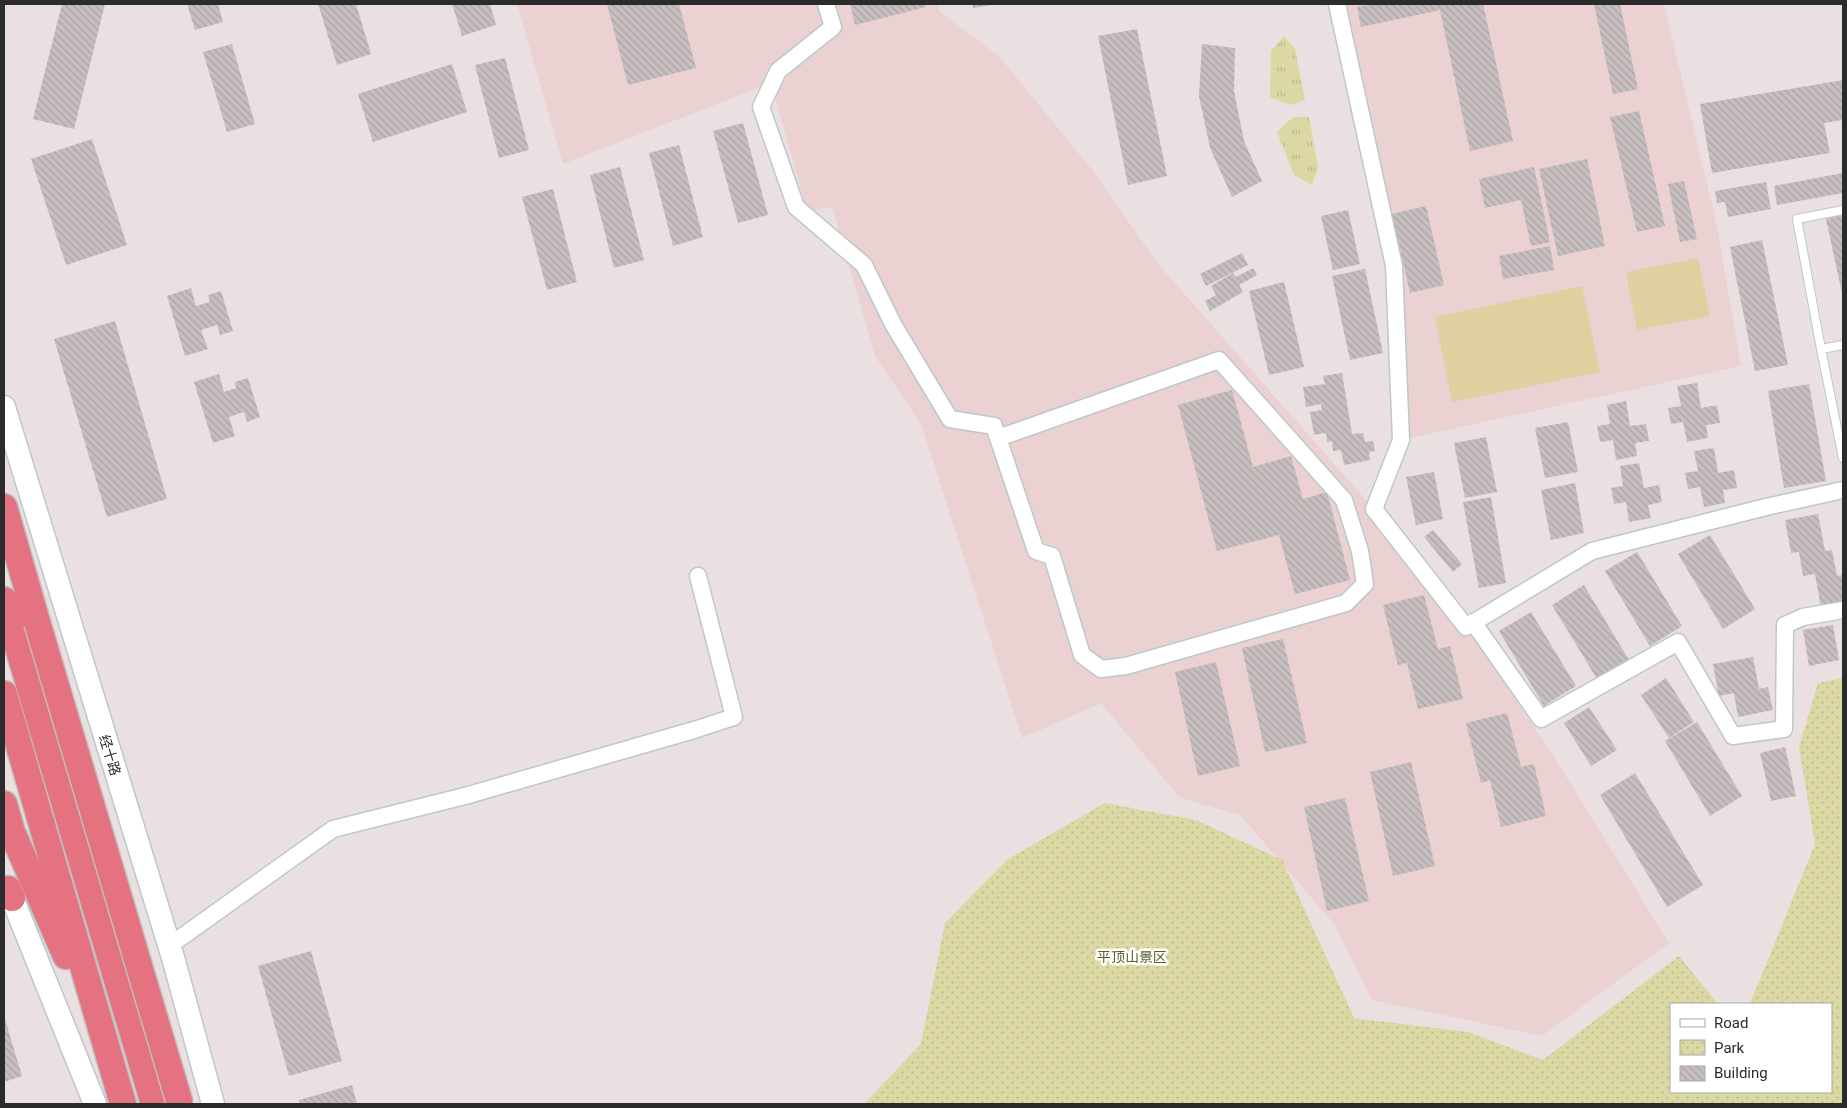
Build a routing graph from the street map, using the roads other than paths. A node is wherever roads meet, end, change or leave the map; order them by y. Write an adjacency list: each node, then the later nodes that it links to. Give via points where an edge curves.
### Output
1 (826, 4): 7 (street, via 832,27 778,71 761,107 796,207 864,265 893,324 950,419 994,426)
2 (1337, 4): 14 (street, via 1394,266 1401,440 1374,509 1466,626)
3 (1843, 210): 5 (lane, via 1797,219)
4 (1843, 345): 5 (lane)
5 (1821, 349): 8 (lane)
6 (4, 407): 18 (main road, 经十路)
7 (998, 438): 7 (street, via 1036,550 1052,556 1082,655 1101,669 1126,666 1346,603 1365,584 1360,550 1344,500 1219,360)
8 (1843, 458)
9 (1843, 490): 14 (street, via 1592,551)
10 (4, 507): 23 (highway, bridge)
11 (698, 576): 18 (street, via 734,717 474,793 333,830)
12 (4, 600): 22 (highway)
13 (1843, 610): 14 (street, via 1803,617 1785,625 1784,729 1733,736 1678,642 1541,720)
14 (1473, 622)
15 (4, 694): 19 (highway)
16 (4, 804): 19 (highway, via 12,832)
17 (8, 887): 20 (main road)
18 (169, 946): 24 (main road, 经十路)
19 (108, 1052): 21 (highway)
20 (95, 1104)
21 (124, 1104)
22 (154, 1104)
23 (180, 1104)
24 (213, 1104)

